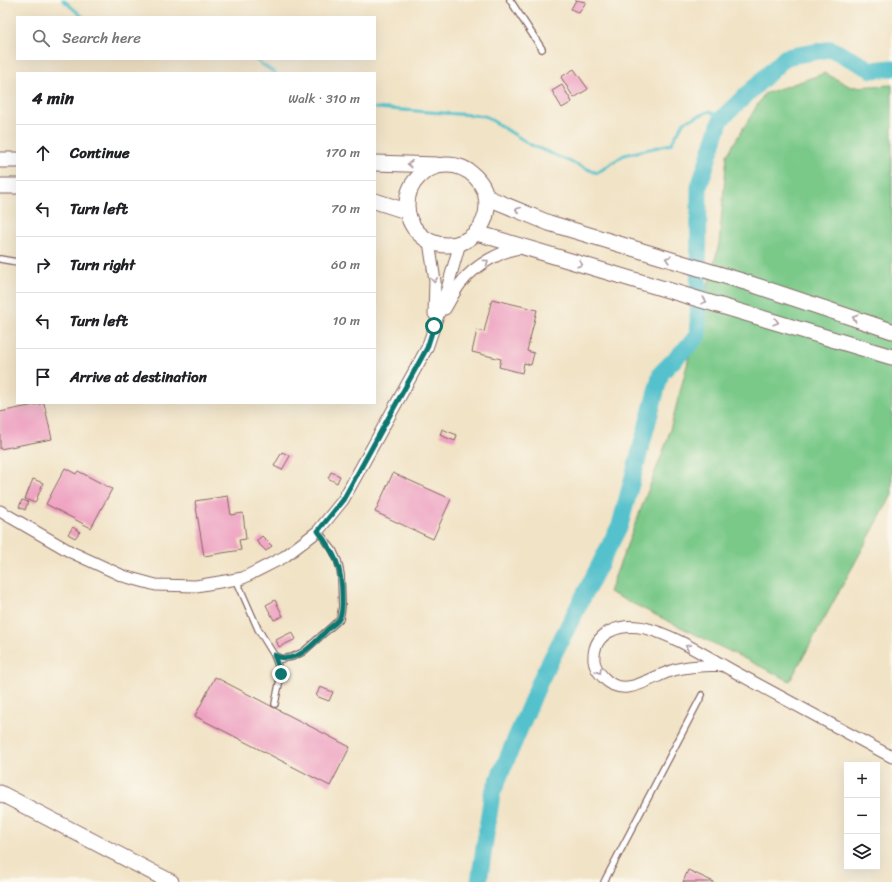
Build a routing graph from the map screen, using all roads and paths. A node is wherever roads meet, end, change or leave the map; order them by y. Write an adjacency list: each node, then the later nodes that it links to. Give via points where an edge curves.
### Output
1 (510, 0): 2 (lane)
2 (542, 49)
3 (0, 160): 4 (street)
4 (16, 160)
5 (376, 162): 6 (street, one-way to 5)
6 (444, 165): 9 (street, via 455,166 471,173 482,186); 11 (street, via 431,168 411,185)
7 (0, 186): 8 (street)
8 (16, 186)
9 (486, 196): 12 (street, via 487,210 484,222); 19 (street, one-way to 9, via 745,282 549,223)
10 (376, 201): 11 (street)
11 (406, 211): 13 (street, via 410,223)
12 (477, 233): 14 (street); 15 (street)
13 (428, 242): 14 (street, via 441,245); 18 (street, one-way to 18, via 435,281)
14 (460, 243): 18 (street)
15 (525, 247): 18 (street, one-way to 15, via 461,283 487,260 515,248); 20 (street, one-way to 20)
16 (0, 259): 17 (lane)
17 (16, 262)
18 (434, 326): 22 (street, via 427,348 343,500)
19 (892, 331)
20 (892, 357)
21 (0, 511): 23 (street, via 71,552 123,576 156,585 196,586)
22 (318, 531): 23 (street, via 284,557 243,578); 24 (lane, via 333,550 341,575 340,619 303,652 281,659)
23 (236, 579): 24 (lane, via 246,604)
24 (274, 655): 27 (lane, via 281,674)
25 (723, 665): 25 (street, one-way to 25, via 680,642 645,628 615,628 602,636 596,647 594,661 604,679 614,686 629,688 674,670); 28 (street)
26 (702, 695): 31 (lane)
27 (275, 704)
28 (892, 757)
29 (0, 793): 30 (street)
30 (171, 882)
31 (604, 882)

